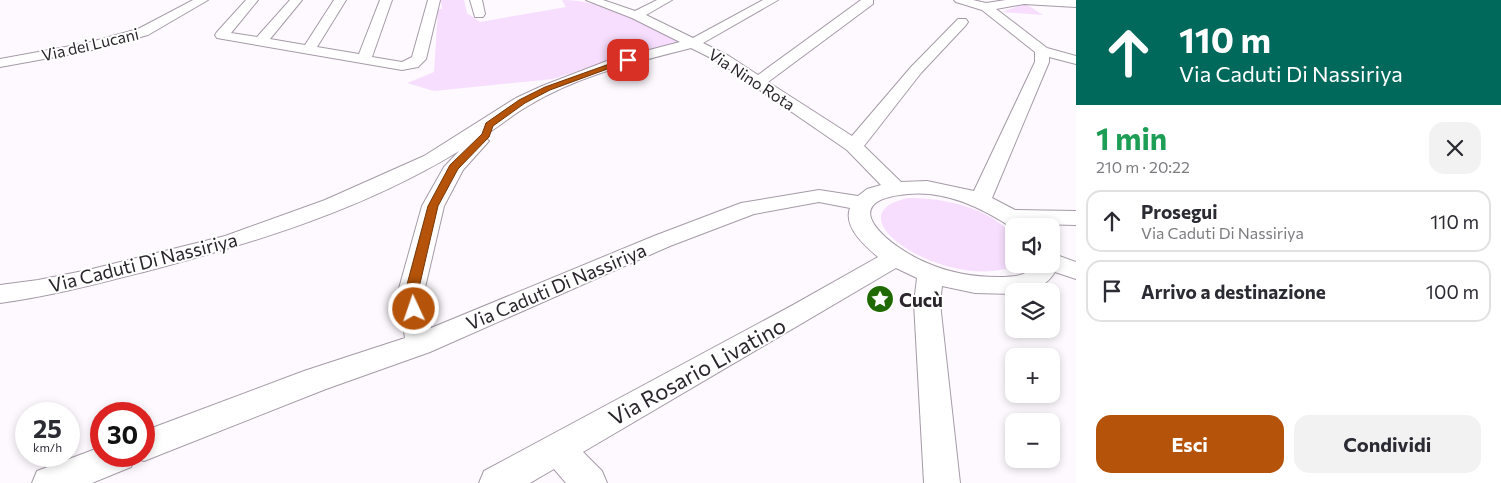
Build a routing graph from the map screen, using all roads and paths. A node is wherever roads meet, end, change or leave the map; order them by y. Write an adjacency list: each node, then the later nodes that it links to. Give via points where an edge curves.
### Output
1 (202, 0): 25 (street, Via dei Lucani, via 143,32 88,47)
2 (252, 0): 19 (street, via 222,35)
3 (296, 0): 19 (street)
4 (340, 0): 21 (street)
5 (386, 0): 23 (street)
6 (434, 0): 23 (street, via 419,59 413,64 385,65)
7 (476, 0): 16 (street)
8 (592, 0): 17 (street, Via Nino Rota)
9 (666, 0): 17 (street)
10 (772, 0): 20 (street, Via Caduti Di Nassiriya)
11 (867, 0): 26 (street)
12 (960, 0): 15 (street)
13 (1003, 2): 14 (street); 15 (street)
14 (1076, 3)
15 (986, 8): 22 (street)
16 (480, 14)
17 (636, 15): 20 (street, Via Nino Rota)
18 (962, 22): 28 (street, via 916,70)
19 (261, 41): 21 (street)
20 (694, 43): 26 (street, Via Nino Rota); 27 (street, Via Caduti Di Nassiriya, via 572,78 522,102)
21 (309, 50): 23 (street)
22 (1042, 51): 24 (street); 30 (street, via 1042,62)
23 (364, 60)
24 (1076, 60)
25 (0, 63)
26 (759, 81): 28 (street, Via Nino Rota)
27 (490, 125): 40 (street, Via Caduti Di Nassiriya, via 431,160 333,206 233,241 88,278); 41 (street, via 486,135 454,167 433,206 411,292)
28 (854, 146): 29 (street, Via Nino Rota)
29 (894, 187): 30 (street, via 949,191); 31 (street, via 868,196)
30 (980, 201): 32 (street)
31 (861, 203): 35 (street, via 861,222 868,234); 41 (street, Via Caduti Di Nassiriya, via 818,196 749,208 662,241)
32 (1011, 218)
33 (1076, 218): 34 (street)
34 (1060, 219)
35 (896, 257): 38 (street); 43 (street, Via Rosario Livatino)
36 (1060, 265): 37 (street)
37 (1076, 271)
38 (930, 273): 39 (street, via 987,286 1012,286 1032,281); 48 (street, via 927,303)
39 (1043, 273)
40 (0, 294)
41 (420, 344): 42 (street, Via Caduti Di Nassiriya, via 315,380)
42 (155, 442)
43 (557, 449): 46 (street, Via Rosario Livatino); 47 (street)
44 (91, 467): 45 (street)
45 (50, 483)
46 (497, 483)
47 (588, 483)
48 (942, 483)

